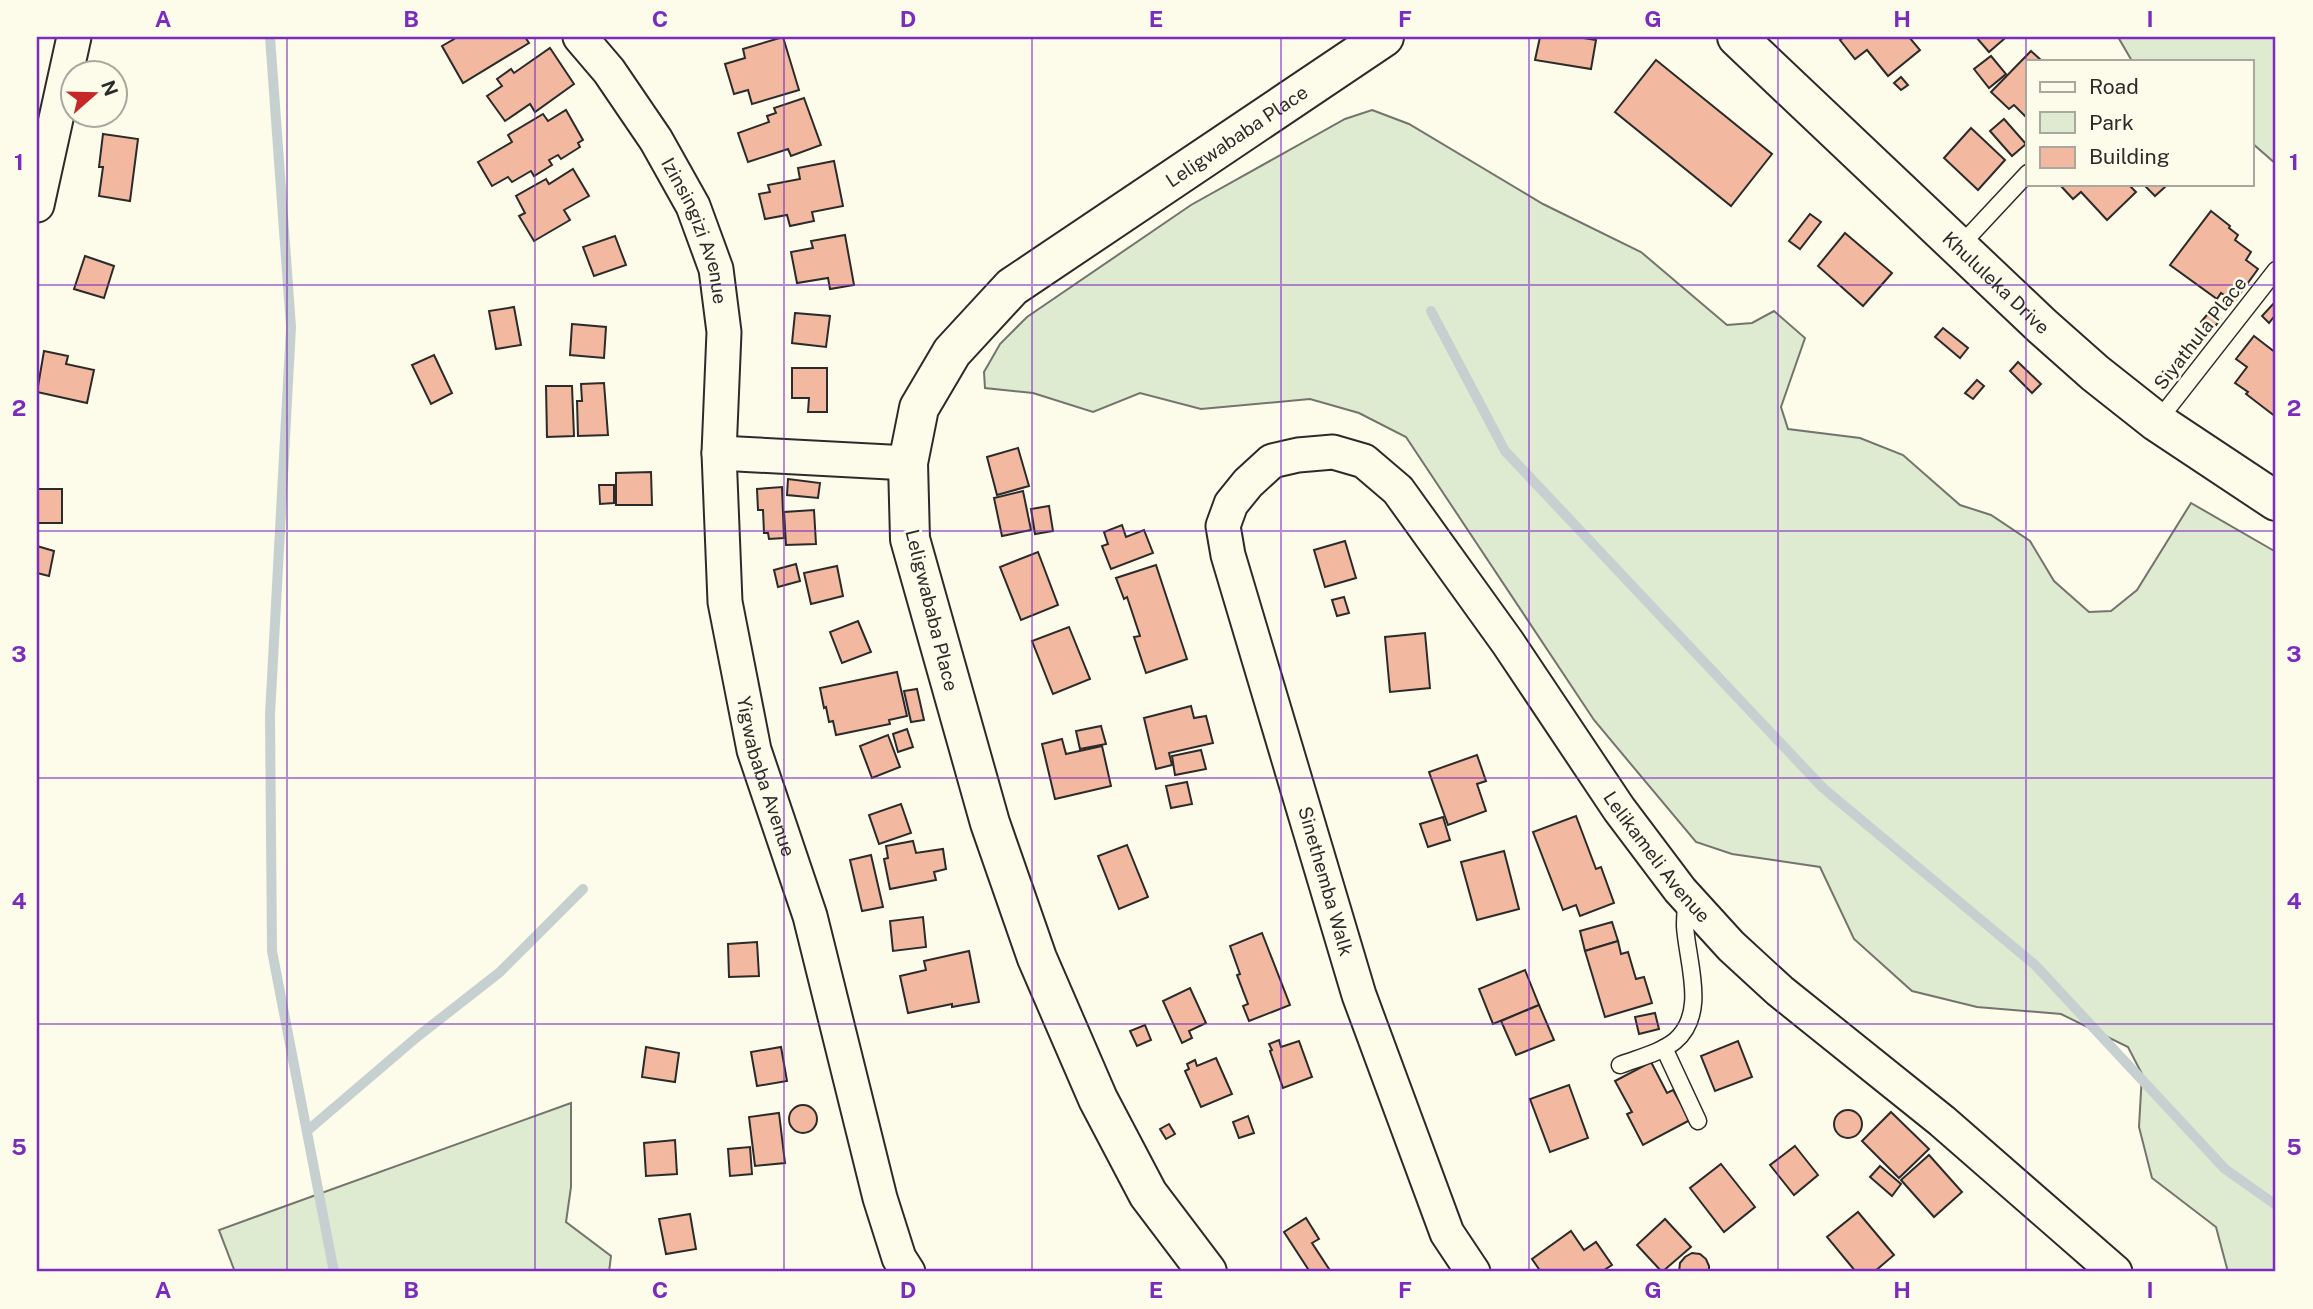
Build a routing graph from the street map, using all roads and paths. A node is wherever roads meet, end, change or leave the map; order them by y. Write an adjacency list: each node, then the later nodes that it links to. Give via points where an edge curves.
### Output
1 (74, 37): 6 (street)
2 (580, 37): 10 (street, Izinsingizi Avenue, via 656,140 693,206 716,269 724,332)
3 (1384, 37): 11 (street, Leligwababa Place, via 1012,287 952,352 919,408)
4 (1737, 37): 7 (street, Khululeka Drive)
5 (2026, 175): 7 (lane)
6 (37, 205)
7 (1958, 248): 9 (street, Khululeka Drive, via 2095,373)
8 (2276, 270): 9 (lane, Siyathula Place)
9 (2157, 422): 13 (street, Khululeka Drive)
10 (719, 453): 11 (street); 18 (street, Yigwababa Avenue, via 725,602 754,750 810,916 880,1198)
11 (908, 463): 19 (street, Leligwababa Place, via 910,539 990,823 1037,958 1098,1099 1148,1194)
12 (1248, 483): 14 (street, Lelikameli Avenue, via 1272,461 1333,453 1364,461 1398,490 1619,809); 20 (street, Sinethemba Walk, via 1231,504 1223,526 1228,555 1363,1007 1447,1233)
13 (2276, 500)
14 (1686, 897): 15 (lane, via 1694,999 1678,1039); 21 (street, Lelikameli Avenue, via 1780,991 1942,1121)
15 (1664, 1048): 16 (lane); 17 (lane)
16 (1620, 1065)
17 (1698, 1121)
18 (908, 1272)
19 (1208, 1272)
20 (1473, 1272)
21 (2115, 1272)

